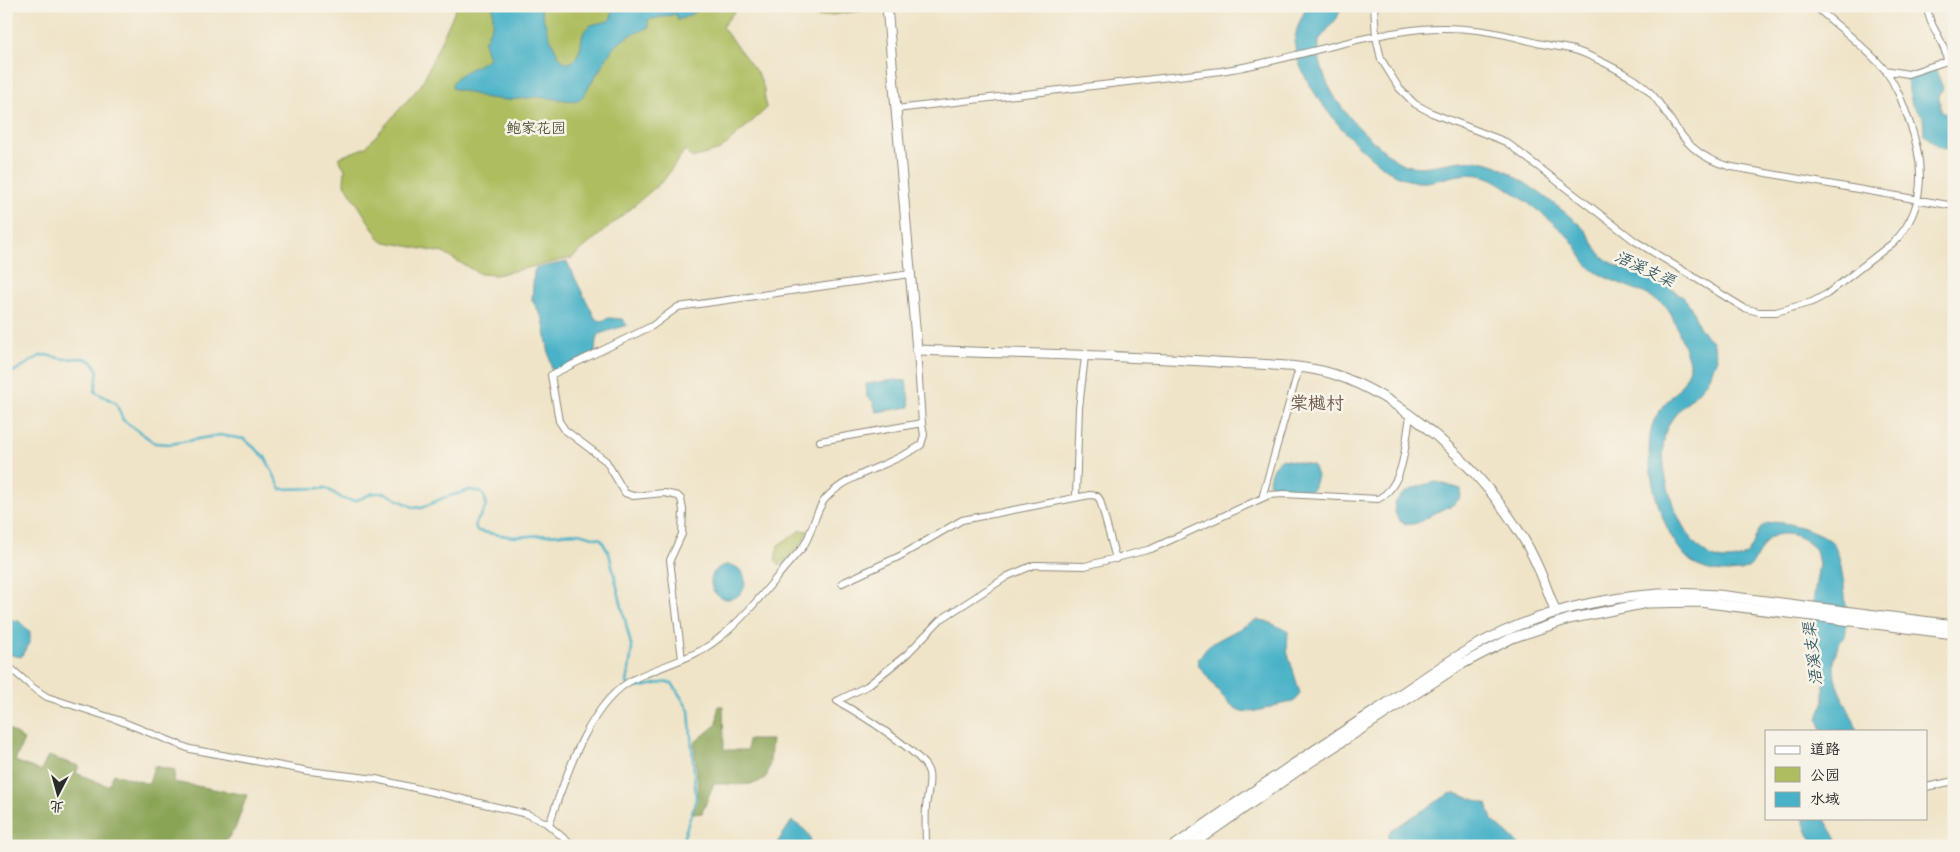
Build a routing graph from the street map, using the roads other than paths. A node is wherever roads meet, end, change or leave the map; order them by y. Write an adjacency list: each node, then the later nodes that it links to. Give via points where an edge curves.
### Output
1 (887, 6): 9 (main road)
2 (1374, 6): 5 (street)
3 (1814, 6): 8 (street)
4 (1927, 6): 7 (street, via 1931,24)
5 (1376, 37): 9 (street, via 1221,71); 10 (street, via 1422,29 1468,28 1576,51 1639,82 1651,93 1685,141 1713,161); 10 (street, via 1382,58 1398,88 1415,104 1506,142 1635,241 1744,308 1759,312 1795,309 1827,294 1894,242 1909,224)
6 (1954, 46): 7 (street)
7 (1947, 51): 8 (street, via 1947,62 1908,74)
8 (1884, 70): 10 (street, via 1900,96 1916,140 1920,166)
9 (896, 110): 12 (main road)
10 (1917, 200): 11 (street)
11 (1954, 206)
12 (910, 274): 13 (main road); 28 (street, via 678,307 652,326 551,375 559,421 565,430 606,461 625,493 632,496 664,493 681,499 682,534 670,560)
13 (916, 350): 14 (main road); 17 (street)
14 (1085, 356): 15 (main road); 19 (street, via 1079,408)
15 (1299, 368): 16 (main road, via 1352,382); 20 (street)
16 (1410, 416): 20 (street, via 1400,470 1388,494 1376,500 1284,494); 24 (main road, via 1454,454 1504,510 1531,554)
17 (922, 422): 18 (street); 28 (street, via 924,435 921,446 833,491 822,503 812,534 803,548 736,623 709,646)
18 (820, 441)
19 (1076, 496): 21 (street, via 1095,495 1100,500); 22 (street, via 962,520 900,556)
20 (1262, 498): 21 (street, via 1151,549)
21 (1116, 559): 34 (street, via 1080,566 1034,565 1008,576 940,620 906,655 867,686 837,701 912,750 926,765 930,776)
22 (842, 583)
23 (1796, 609): 24 (main road, via 1718,595 1666,593 1619,598); 25 (main road); 36 (main road, via 1700,602 1647,603 1569,618 1531,630 1460,665 1303,767)
24 (1556, 613): 35 (main road, via 1509,630 1455,658 1298,760)
25 (1854, 616): 26 (main road); 27 (main road)
26 (1954, 625)
27 (1954, 634)
28 (682, 659): 32 (street, via 628,682 609,699 571,762)
29 (6, 664): 32 (street, via 47,697 118,720 190,749 309,771 376,779 527,814)
30 (1954, 781): 31 (street)
31 (1928, 787)
32 (549, 825): 33 (street)
33 (573, 846)
34 (926, 846)
35 (1174, 846)
36 (1190, 846)

